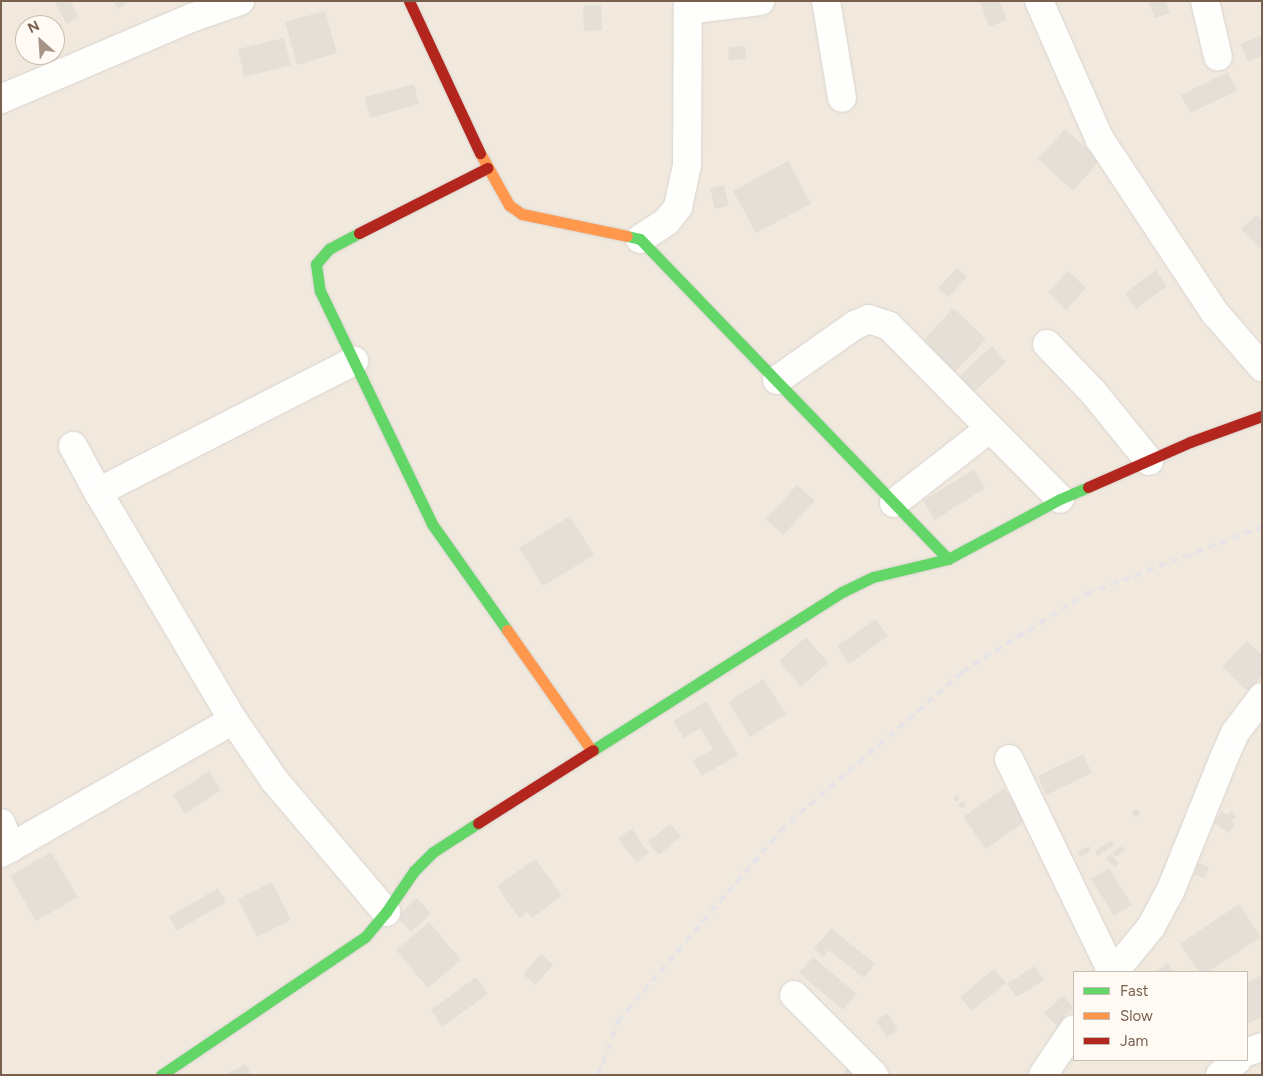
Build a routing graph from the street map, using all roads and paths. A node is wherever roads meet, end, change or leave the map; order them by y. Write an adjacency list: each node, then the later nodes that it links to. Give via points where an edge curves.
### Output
1 (240, 1): 10 (street, via 191,18)
2 (409, 1): 11 (street)
3 (760, 1): 7 (street)
4 (826, 1): 9 (street)
5 (1039, 1): 15 (street, via 1099,138 1215,313)
6 (1205, 1): 8 (street)
7 (688, 5): 12 (street, via 687,165 678,207 666,222)
8 (1218, 57)
9 (842, 98)
10 (1, 99)
11 (487, 168): 12 (street, via 509,205 522,214); 14 (street, via 329,250 316,264 320,291)
12 (640, 239): 16 (street)
13 (1048, 344): 20 (street)
14 (354, 361): 21 (street); 27 (street, via 432,524)
15 (1262, 367)
16 (777, 380): 18 (street, via 855,325 869,319 889,326); 23 (street)
17 (1262, 416): 20 (street)
18 (989, 429): 22 (street); 23 (street)
19 (73, 446): 21 (street)
20 (1149, 461): 22 (street)
21 (98, 492): 26 (street)
22 (1060, 499): 24 (street)
23 (894, 503): 24 (street)
24 (948, 559): 27 (street, via 873,577 842,592)
25 (1262, 697): 33 (street, via 1231,742 1170,892 1151,927)
26 (233, 720): 30 (street); 31 (street, via 275,781)
27 (592, 751): 31 (street, via 433,852 414,871)
28 (1009, 759): 32 (street)
29 (1, 823): 30 (street)
30 (6, 850)
31 (386, 912): 39 (street, via 365,936)
32 (1113, 971)
33 (1114, 971)
34 (794, 995): 40 (street)
35 (1073, 1030): 41 (street)
36 (1262, 1047): 37 (street)
37 (1248, 1052)
38 (1236, 1061): 42 (street)
39 (161, 1075)
40 (874, 1075)
41 (1043, 1075)
42 (1220, 1075)

